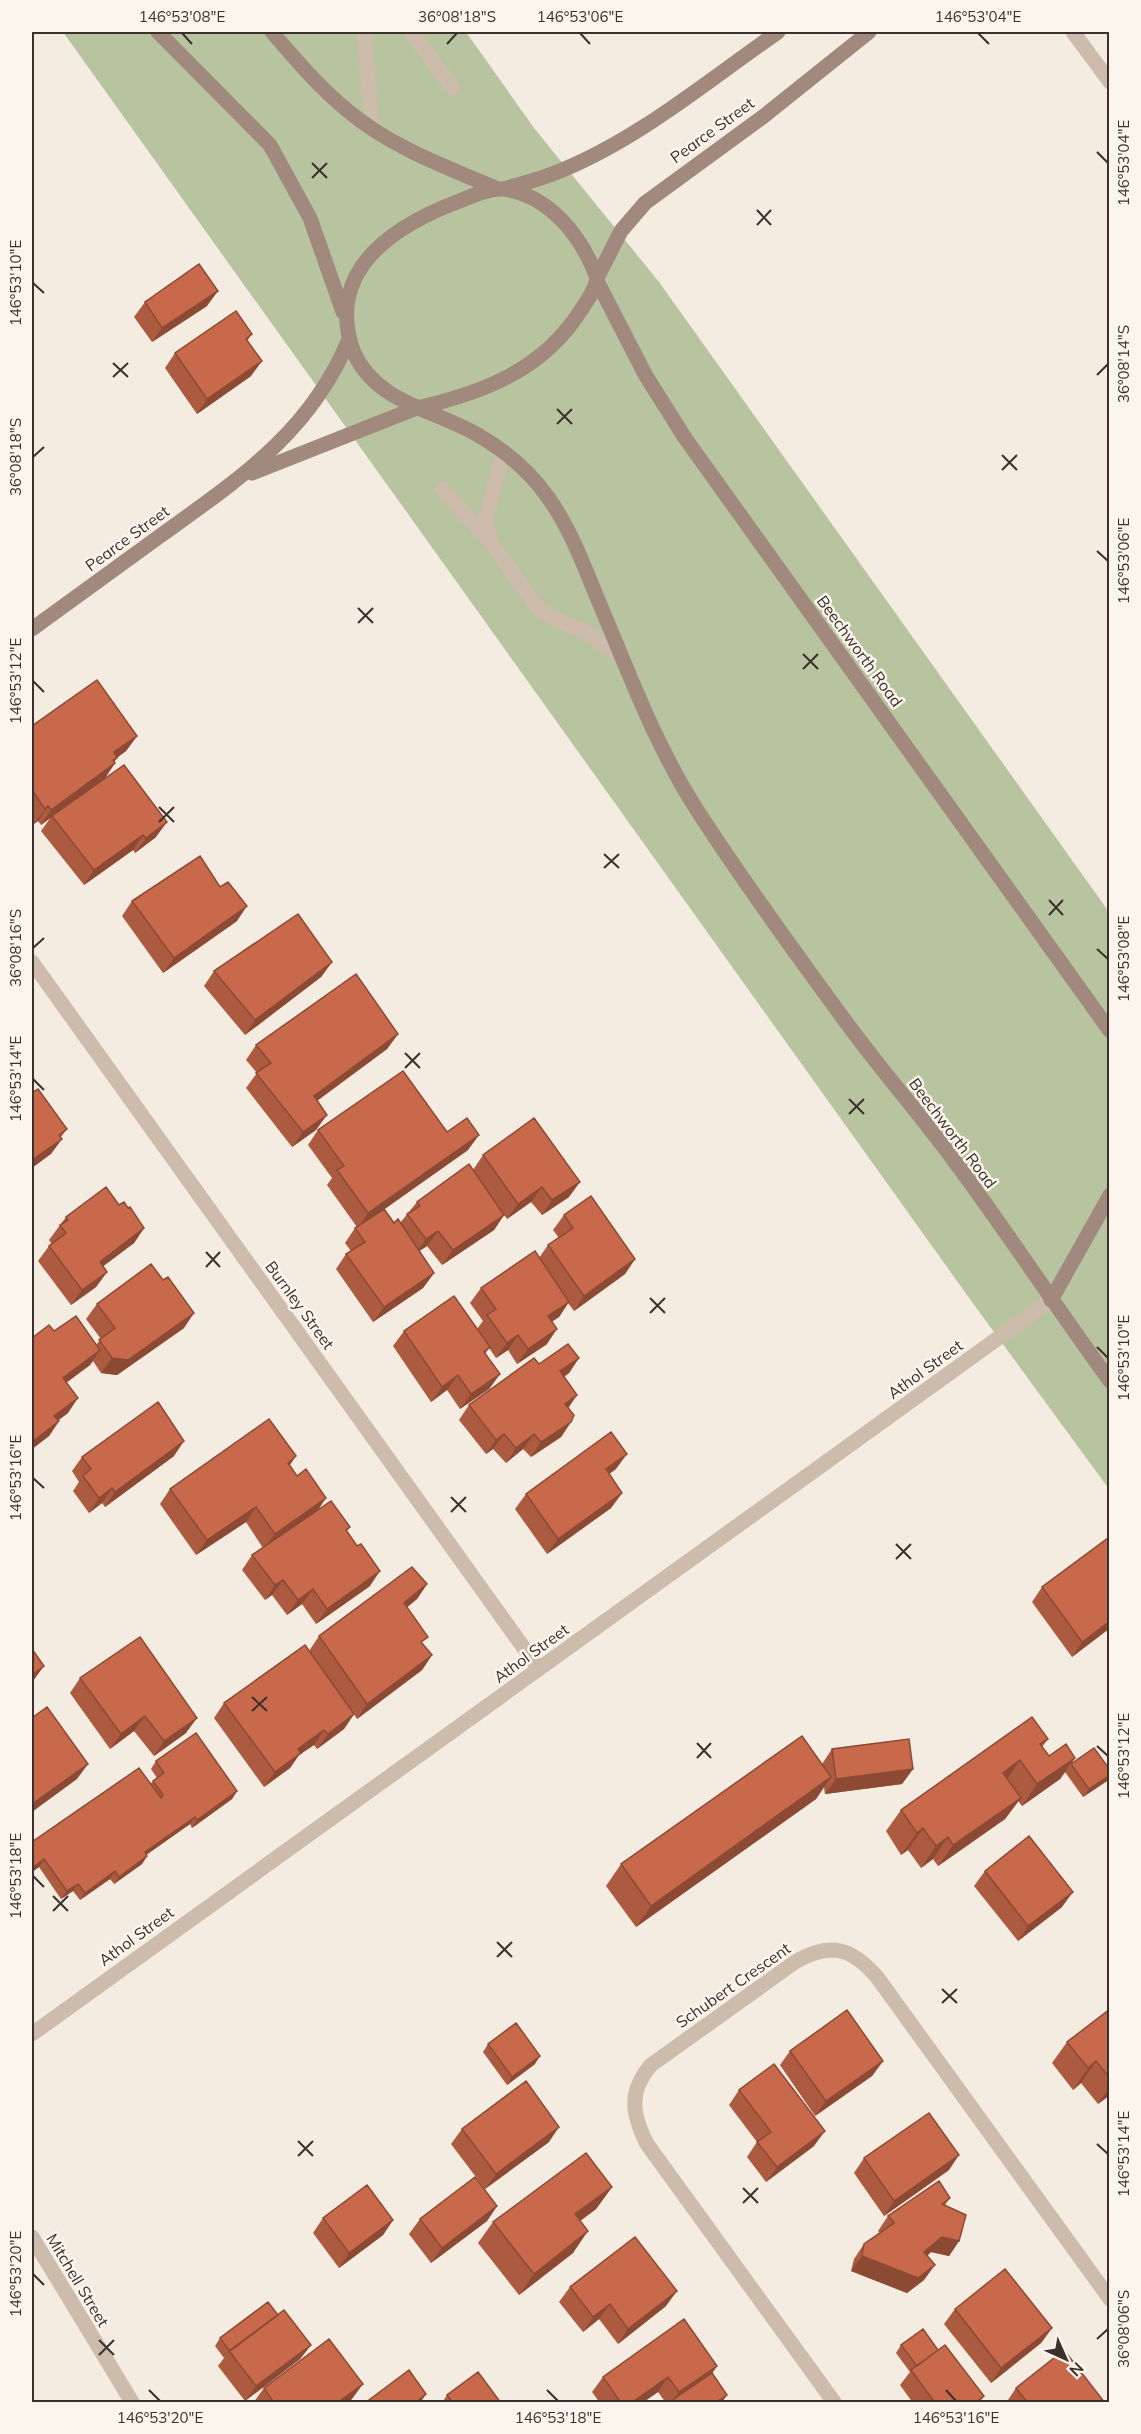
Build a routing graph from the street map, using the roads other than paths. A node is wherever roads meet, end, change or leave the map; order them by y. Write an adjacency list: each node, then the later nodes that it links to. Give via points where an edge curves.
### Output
1 (158, 32): 13 (main road, via 270,145 310,218)
2 (272, 32): 10 (main road, via 334,99)
3 (364, 32): 10 (street)
4 (411, 32): 9 (street)
5 (778, 32): 11 (main road, via 611,146 554,174)
6 (869, 32): 12 (main road, Pearce Street, via 764,116 645,203 621,231)
7 (1073, 32): 8 (street)
8 (1110, 82)
9 (453, 88)
10 (372, 128): 11 (main road, via 432,161)
11 (500, 189): 12 (main road, Beechworth Road, via 530,199 559,217 582,245); 13 (main road, via 435,211 400,231 374,253 351,286 347,300)
12 (597, 279): 14 (main road, Pearce Street, via 575,319 538,359 483,390); 22 (main road, Beechworth Road, via 646,376 685,438)
13 (348, 334): 14 (main road, Beechworth Road, via 364,372 372,381 387,393); 16 (main road, Pearce Street, via 327,384 308,412)
14 (420, 407): 15 (main road, Beechworth Road); 16 (main road, Pearce Street)
15 (503, 452): 18 (street, via 486,519); 20 (main road, Beechworth Road, via 533,478 564,524)
16 (243, 476): 19 (main road, Pearce Street)
17 (442, 489): 18 (street)
18 (491, 543): 20 (street, via 539,609 584,631)
19 (32, 629)
20 (624, 659): 24 (main road, Beechworth Road, via 644,713 695,807 844,1020 957,1165)
21 (32, 962): 26 (street, Burnley Street)
22 (1110, 1031)
23 (1110, 1195): 24 (main road)
24 (1051, 1300): 25 (main road, Beechworth Road); 26 (street, Athol Street)
25 (1110, 1381)
26 (538, 1669): 27 (street, Athol Street)
27 (33, 2029)
28 (32, 2237): 30 (street, Mitchell Street)
29 (1110, 2299): 31 (street, Schubert Crescent, via 877,1977 862,1960 844,1952 821,1949 795,1962 651,2065 637,2087 633,2112 647,2144)
30 (132, 2403)
31 (834, 2403)

